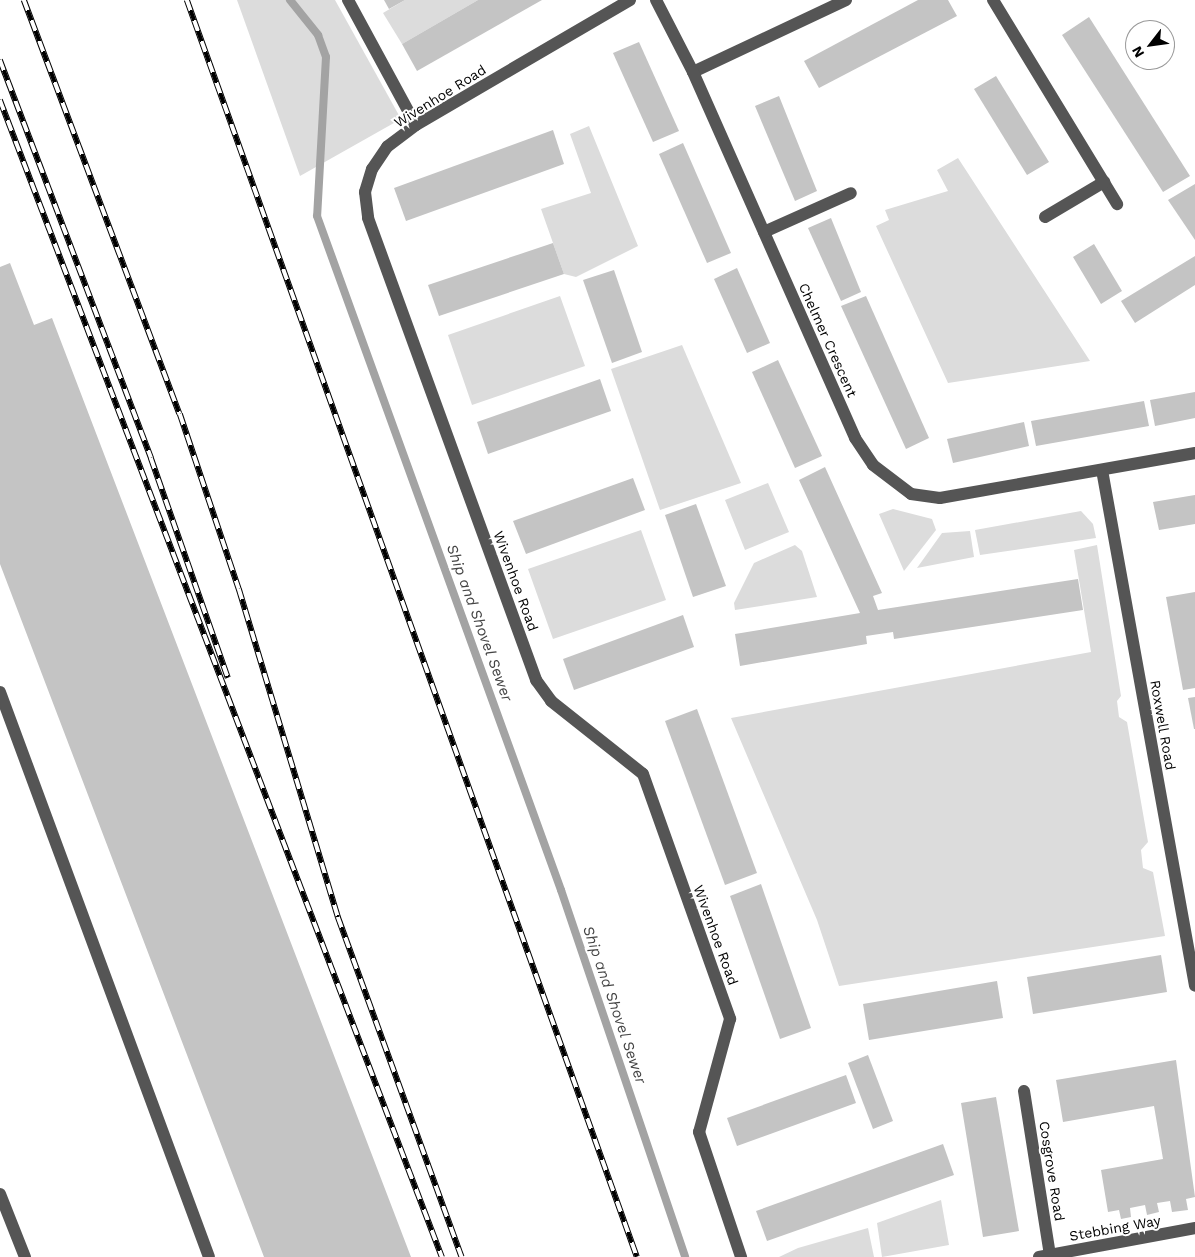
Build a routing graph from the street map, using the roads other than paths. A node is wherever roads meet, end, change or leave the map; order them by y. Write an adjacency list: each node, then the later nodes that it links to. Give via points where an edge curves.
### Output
1 (348, 0): 7 (street)
2 (630, 0): 7 (street, Wivenhoe Road)
3 (656, 0): 6 (street, Chelmer Crescent)
4 (846, 0): 6 (street)
5 (993, 0): 8 (street)
6 (692, 72): 12 (street, Chelmer Crescent)
7 (416, 125): 23 (street, Wivenhoe Road, via 387,147 372,169 365,192 368,218 536,680 551,701 643,774 730,1020 699,1132)
8 (1104, 182): 10 (street); 11 (street)
9 (851, 193): 12 (street)
10 (1117, 204)
11 (1046, 217)
12 (764, 232): 14 (street, Chelmer Crescent, via 855,438 873,465 890,481 911,494 940,498)
13 (1195, 453): 14 (street, Chelmer Crescent)
14 (1102, 470): 16 (street, Roxwell Road)
15 (0, 692): 22 (street)
16 (1195, 986)
17 (1024, 1091): 20 (street, Cosgrove Road)
18 (0, 1194): 21 (street)
19 (1195, 1228): 20 (street, Stebbing Way)
20 (1045, 1256)
21 (24, 1257)
22 (209, 1257)
23 (741, 1257)

